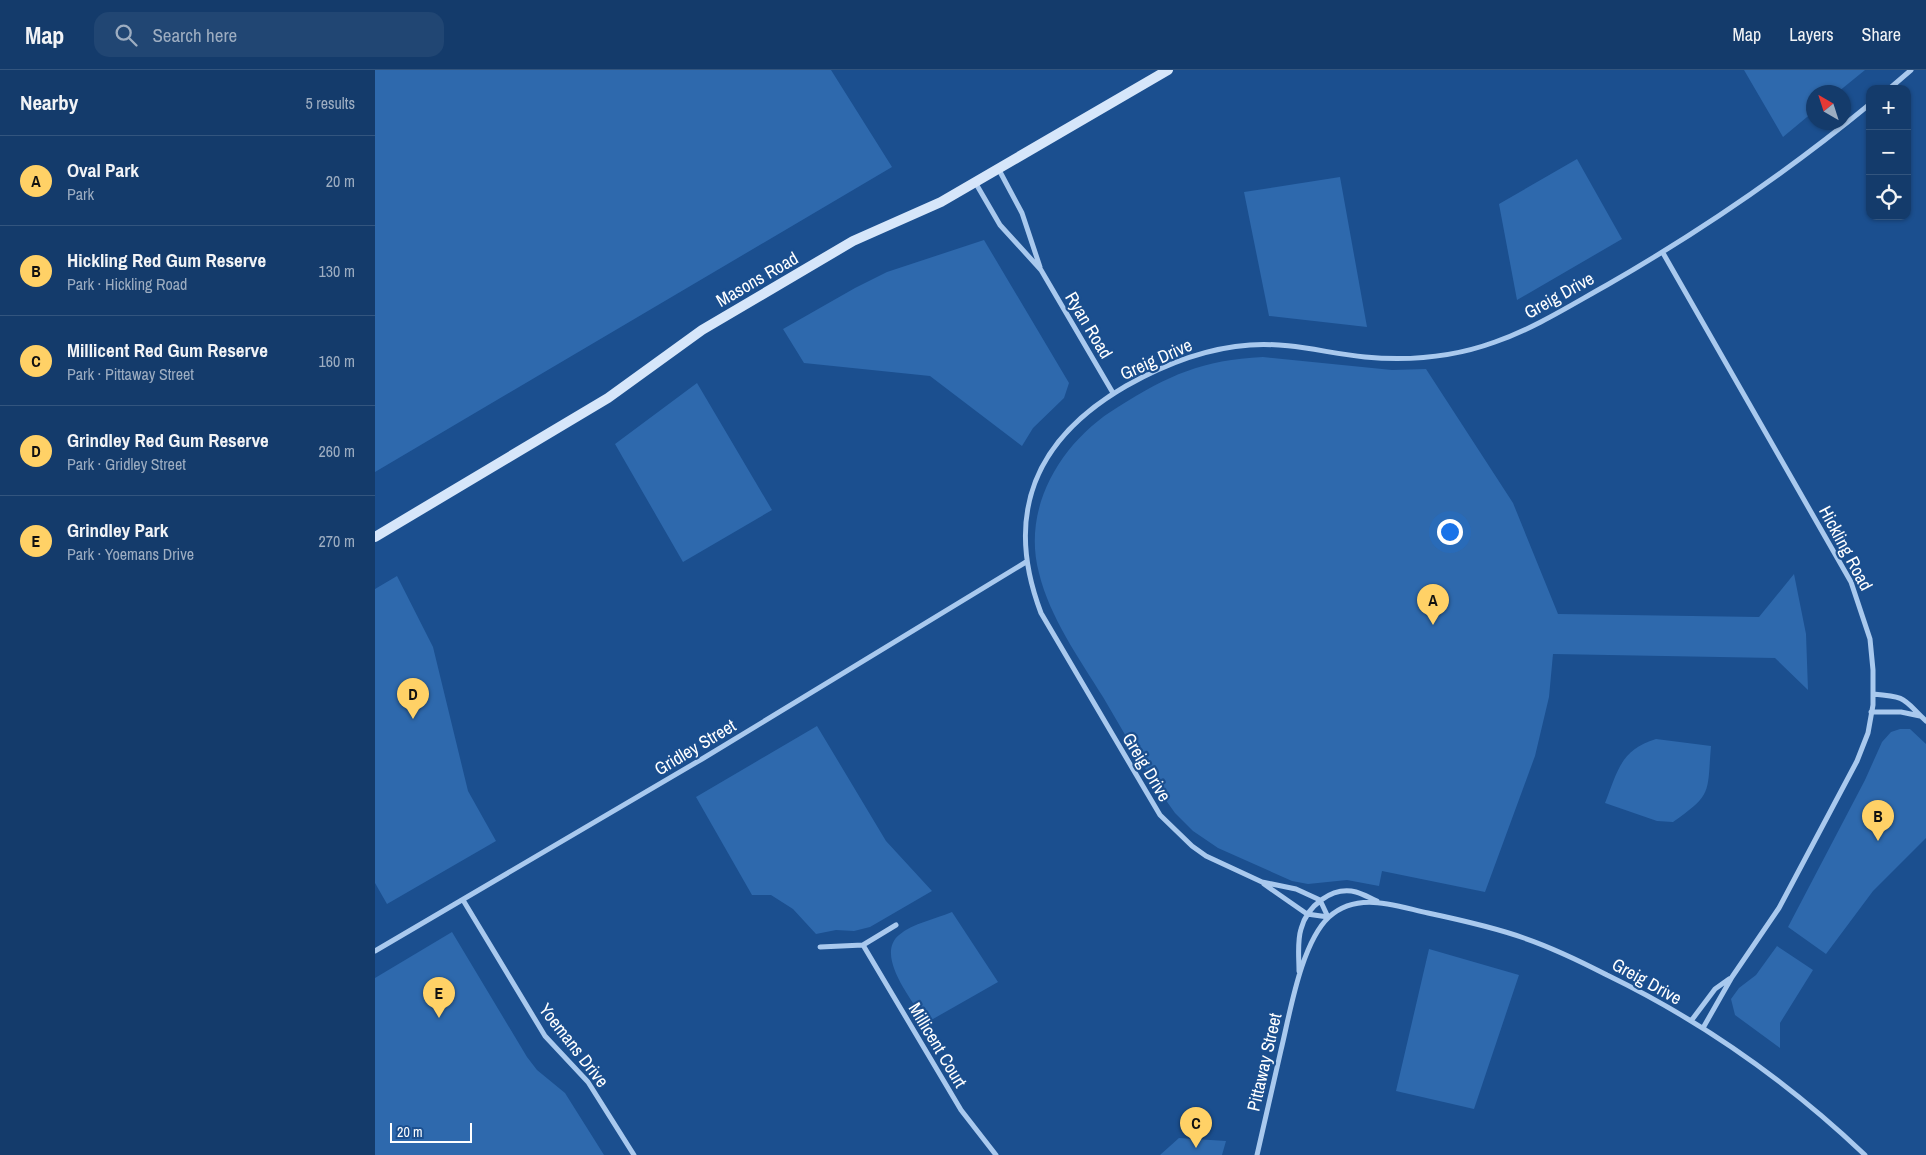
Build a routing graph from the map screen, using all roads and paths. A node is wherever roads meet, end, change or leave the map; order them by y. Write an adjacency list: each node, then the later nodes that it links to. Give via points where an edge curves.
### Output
1 (1168, 70): 5 (street, Masons Road)
2 (1911, 70): 3 (street)
3 (1894, 85)
4 (1866, 107): 7 (street, Greig Drive, via 1782,174)
5 (998, 168): 6 (street, Masons Road); 8 (street, Ryan Road, via 1022,213)
6 (975, 182): 8 (street, Ryan Road, via 1000,225); 10 (street, Masons Road, via 898,223 853,241 702,330 601,403)
7 (1663, 253): 9 (street, Greig Drive, via 1535,326 1457,353 1388,358 1284,345 1251,345 1195,354 1168,364); 12 (street, Hickling Road, via 1851,582 1870,639)
8 (1041, 270): 9 (street, Ryan Road)
9 (1113, 394): 11 (street, Greig Drive, via 1069,427 1037,476 1028,504)
10 (375, 537)
11 (1026, 562): 16 (street, Greig Drive, via 1041,613 1160,815 1206,856); 17 (street, Gridley Street)
12 (1873, 694): 13 (street, Hickling Road); 14 (street, via 1896,696 1909,702)
13 (1871, 712): 14 (street); 27 (street, Hickling Road, via 1857,761 1779,908)
14 (1921, 716): 15 (street)
15 (1926, 721)
16 (1262, 882): 18 (street, Greig Drive, via 1296,889); 20 (street, Greig Drive)
17 (463, 900): 25 (street, Gridley Street); 30 (street, Yoemans Drive, via 545,1036 588,1082)
18 (1320, 900): 19 (street, Greig Drive, via 1346,890); 20 (street, Greig Drive); 21 (street)
19 (1380, 903): 21 (street, Greig Drive, via 1359,901); 28 (street, Greig Drive, via 1476,923 1526,938 1634,988)
20 (1307, 914): 21 (street, Greig Drive); 26 (street, Pittaway Street, via 1301,929)
21 (1328, 917): 26 (street, Pittaway Street, via 1317,932)
22 (896, 925): 23 (street)
23 (863, 945): 24 (street); 31 (street, Millicent Court, via 961,1110)
24 (820, 947)
25 (375, 951)
26 (1299, 975): 32 (street, Pittaway Street)
27 (1732, 977): 28 (street, Hickling Road, via 1715,989); 29 (street, Hickling Road)
28 (1691, 1021): 29 (street, Greig Drive)
29 (1703, 1028): 33 (street, Greig Drive, via 1780,1080)
30 (634, 1155)
31 (996, 1155)
32 (1257, 1155)
33 (1865, 1155)

